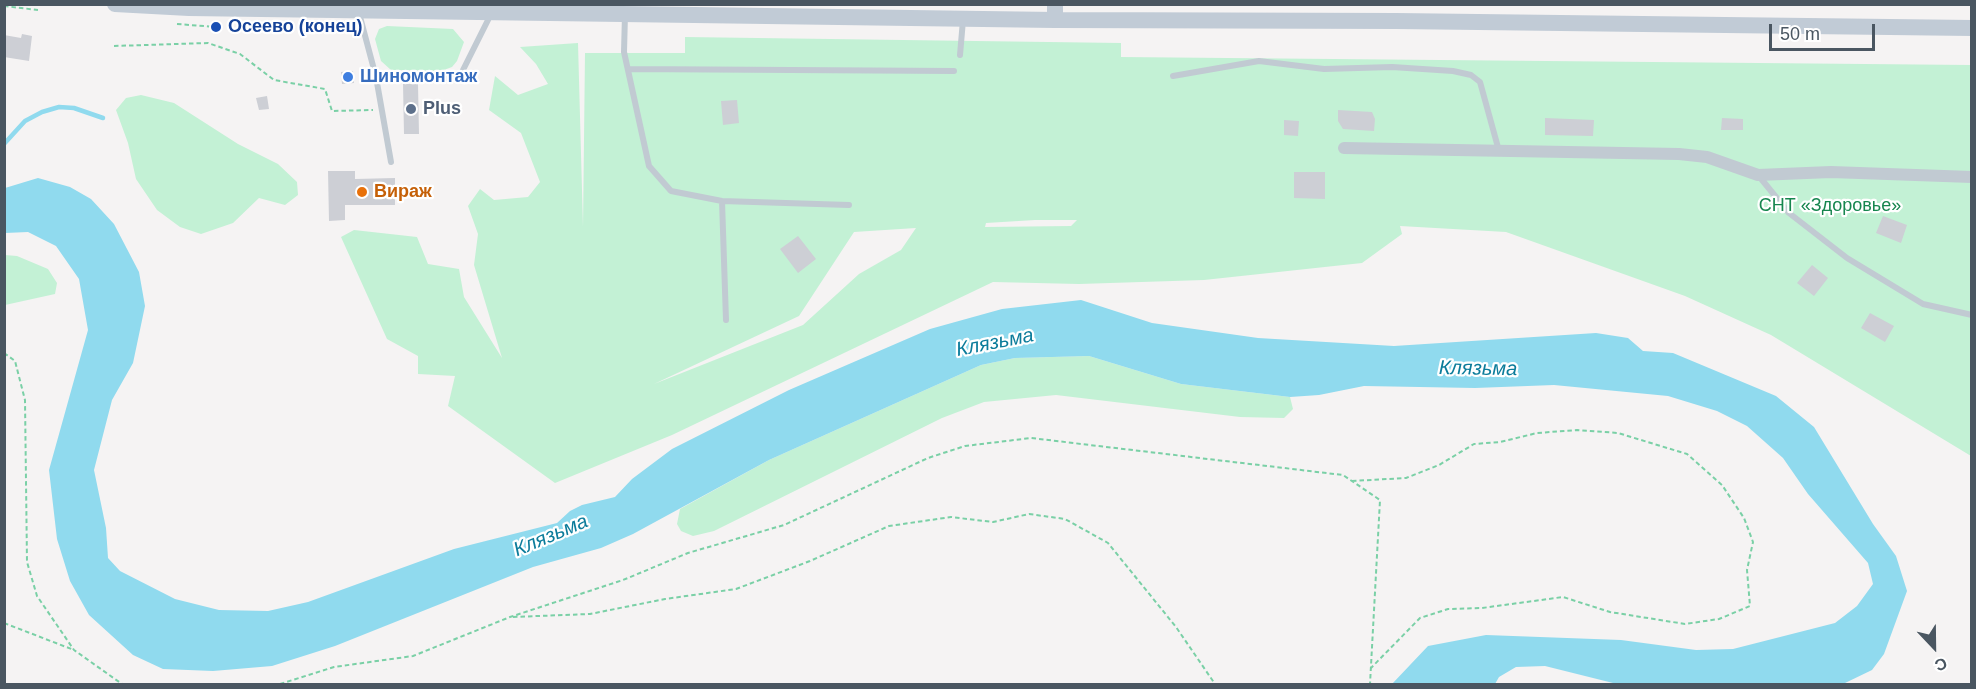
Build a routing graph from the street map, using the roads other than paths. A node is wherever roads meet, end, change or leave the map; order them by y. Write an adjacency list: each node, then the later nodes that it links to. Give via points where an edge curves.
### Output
1 (115, 4): 2 (main road)
2 (189, 6): 3 (main road)
3 (358, 9): 4 (main road); 13 (lane)
4 (492, 12): 6 (main road); 13 (lane, via 459,78)
5 (1055, 12): 7 (main road); 8 (main road, via 1396,21)
6 (625, 14): 7 (main road); 10 (lane, via 624,52)
7 (963, 19): 9 (lane)
8 (1971, 28)
9 (960, 55)
10 (628, 69): 11 (lane); 19 (lane, via 649,166 671,191)
11 (954, 71)
12 (1173, 76): 15 (lane, via 1259,61 1324,69 1392,67 1471,75 1480,82)
13 (376, 77): 16 (lane)
14 (1344, 148): 15 (street)
15 (1500, 152): 17 (street, via 1679,154 1707,157)
16 (391, 162)
17 (1758, 175): 18 (street, via 1831,172); 21 (lane, via 1789,213 1847,258 1923,304)
18 (1971, 177)
19 (722, 201): 20 (lane); 22 (lane)
20 (849, 205)
21 (1971, 315)
22 (726, 320)

